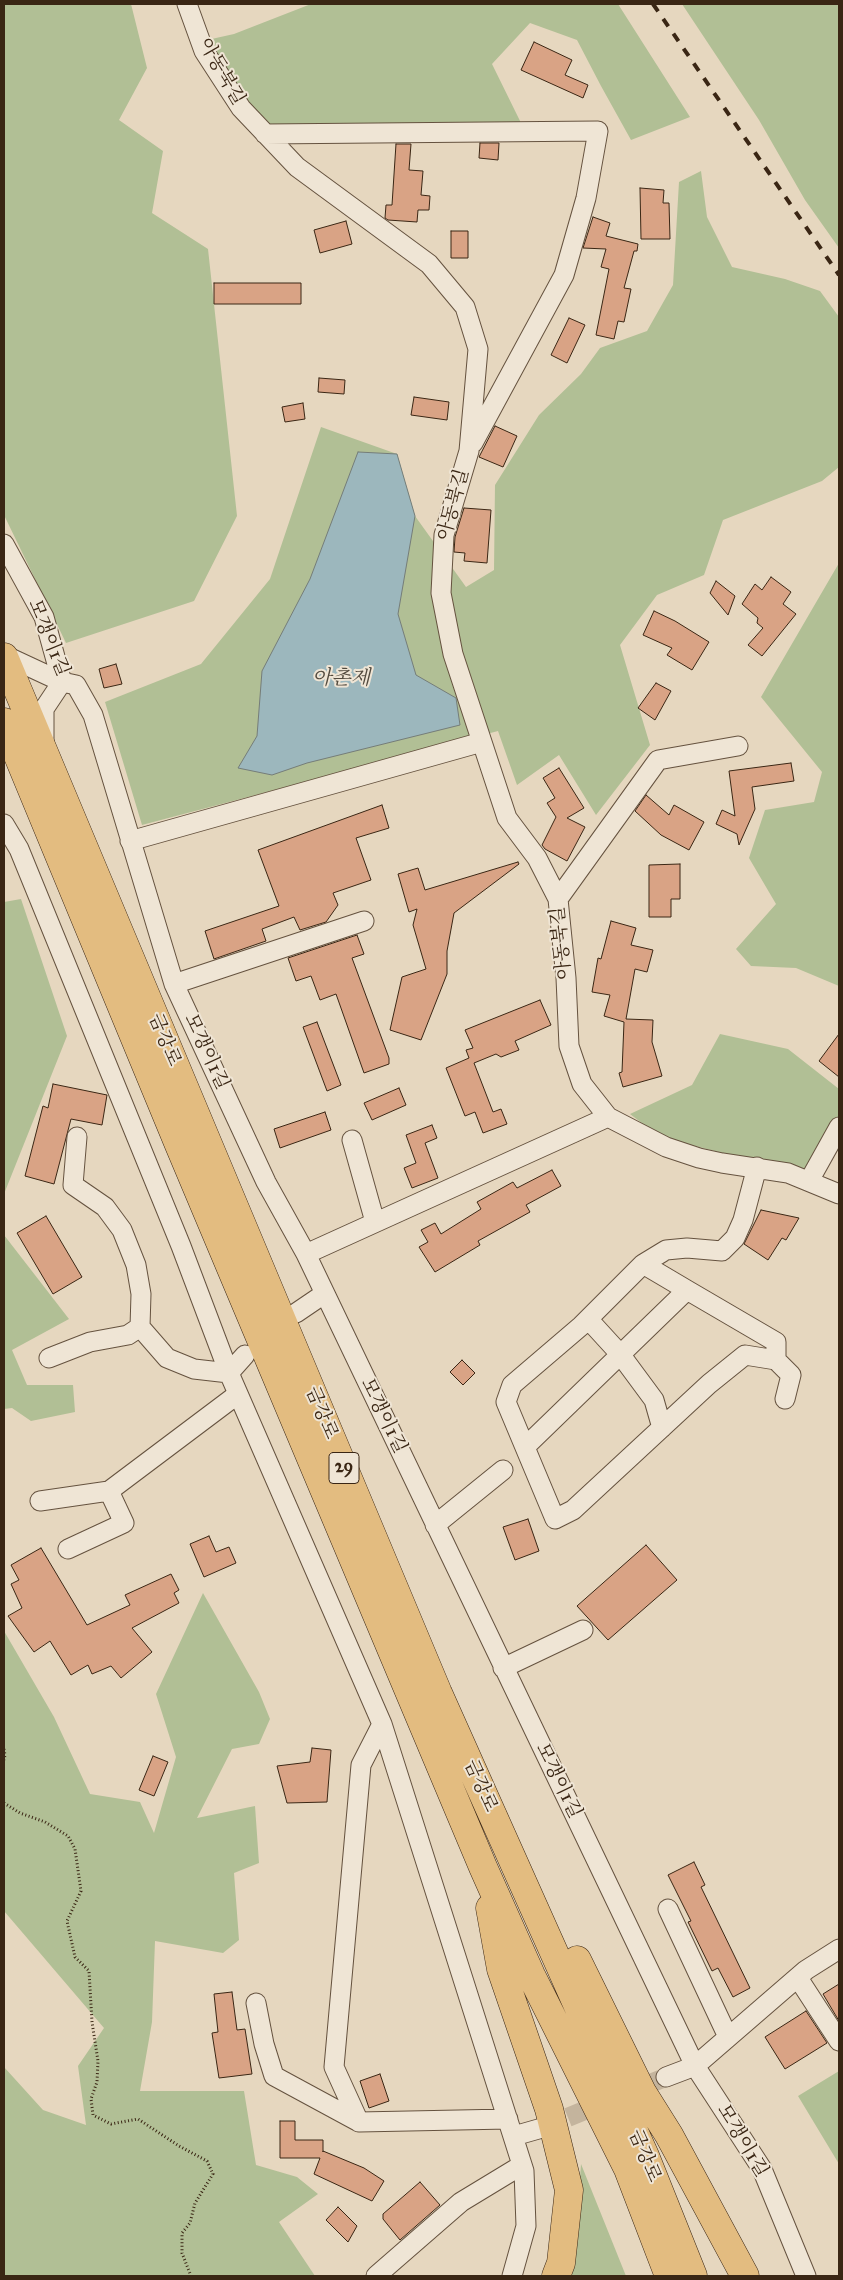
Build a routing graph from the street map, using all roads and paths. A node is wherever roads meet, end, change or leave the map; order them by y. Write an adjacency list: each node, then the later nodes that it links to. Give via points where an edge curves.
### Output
1 (188, 4): 2 (street, 아동북길, via 204,50 241,108)
2 (265, 134): 3 (street, 아동북길, via 298,167 429,264 465,307 478,349); 3 (street, 아동북길, via 598,131 586,198 564,275)
3 (469, 451): 8 (street, 아동북길, via 444,535 441,593 453,654)
4 (4, 544): 6 (street, 모갱이1길, via 44,617)
5 (4, 656): 6 (street); 10 (highway, 금강로 / 29)
6 (62, 682): 10 (street, via 44,709); 12 (street, 모갱이1길, via 76,685 93,715)
7 (4, 722): 52 (highway, 금강로 / 29)
8 (482, 742): 12 (street); 13 (street, 아동북길, via 507,818 537,858)
9 (738, 746): 13 (street, via 658,760)
10 (44, 753): 47 (highway, 금강로 / 29)
11 (4, 824): 35 (street, via 23,858 181,1246)
12 (130, 841): 15 (street, 모갱이1길)
13 (558, 899): 16 (street, 아동북길, via 569,1046 582,1084)
14 (364, 921): 15 (street)
15 (174, 984): 24 (street, 모갱이1길, via 266,1182)
16 (608, 1117): 20 (street, 아동북길, via 666,1147 699,1158); 23 (street)
17 (839, 1127): 21 (street)
18 (77, 1137): 30 (street, via 73,1185 105,1207 122,1230 136,1265 141,1294)
19 (352, 1140): 23 (street)
20 (757, 1167): 21 (street, 아동북길); 25 (street, via 743,1220 735,1238 722,1251 666,1250)
21 (809, 1181): 22 (street, 아동북길)
22 (839, 1194)
23 (375, 1222): 24 (street)
24 (306, 1254): 27 (street, 모갱이1길)
25 (643, 1264): 26 (street); 29 (street)
26 (687, 1290): 31 (street); 34 (street, via 776,1342)
27 (324, 1294): 28 (street); 43 (street, 모갱이1길)
28 (296, 1313)
29 (588, 1319): 31 (street); 39 (street, via 512,1385 506,1402)
30 (140, 1327): 33 (street, via 128,1335 90,1342); 35 (street, via 167,1358 194,1369)
31 (620, 1354): 38 (street, via 654,1400); 39 (street)
32 (245, 1356): 35 (street)
33 (49, 1358)
34 (776, 1360): 37 (street, via 792,1375); 38 (street, via 744,1355)
35 (229, 1373): 36 (street)
36 (238, 1394): 41 (street); 48 (street)
37 (785, 1399)
38 (662, 1428): 39 (street, via 573,1510 555,1519)
39 (525, 1447)
40 (503, 1470): 43 (street)
41 (109, 1490): 42 (street); 44 (street, via 124,1523)
42 (40, 1501)
43 (435, 1524): 46 (street, 모갱이1길)
44 (68, 1549)
45 (583, 1630): 46 (street)
46 (503, 1668): 59 (street, 모갱이1길)
47 (438, 1693): 70 (highway, 금강로 / 29, via 645,2156); 71 (highway, via 458,1714 642,2092 669,2135)
48 (382, 1724): 61 (street, via 361,1765 334,2067); 62 (street)
49 (4, 1749): 50 (path)
50 (4, 1760)
51 (4, 1803): 65 (path, via 68,1836 75,1849 81,1891 67,1921 75,1957 89,1972 98,2061 97,2082 91,2100 93,2115 111,2124 138,2119 207,2160 213,2174 195,2203 190,2224 182,2233 182,2253)
52 (483, 1867): 68 (highway, via 501,1969 548,2109 569,2190 561,2263); 69 (highway, 금강로 / 29, via 531,1975 628,2169)
53 (668, 1909): 57 (street)
54 (839, 1949): 55 (street)
55 (798, 1978): 57 (street); 58 (street)
56 (256, 2003): 61 (street, via 274,2076)
57 (728, 2037): 59 (street)
58 (839, 2041)
59 (695, 2066): 60 (street); 72 (street, 모갱이1길, via 762,2169)
60 (666, 2078)
61 (359, 2122): 62 (street)
62 (511, 2127): 63 (street); 64 (street)
63 (542, 2128)
64 (522, 2165): 66 (street, via 462,2202); 67 (street, via 526,2226)
65 (191, 2276)
66 (376, 2276)
67 (512, 2276)
68 (556, 2276)
69 (669, 2276)
70 (693, 2276)
71 (745, 2276)
72 (806, 2276)

